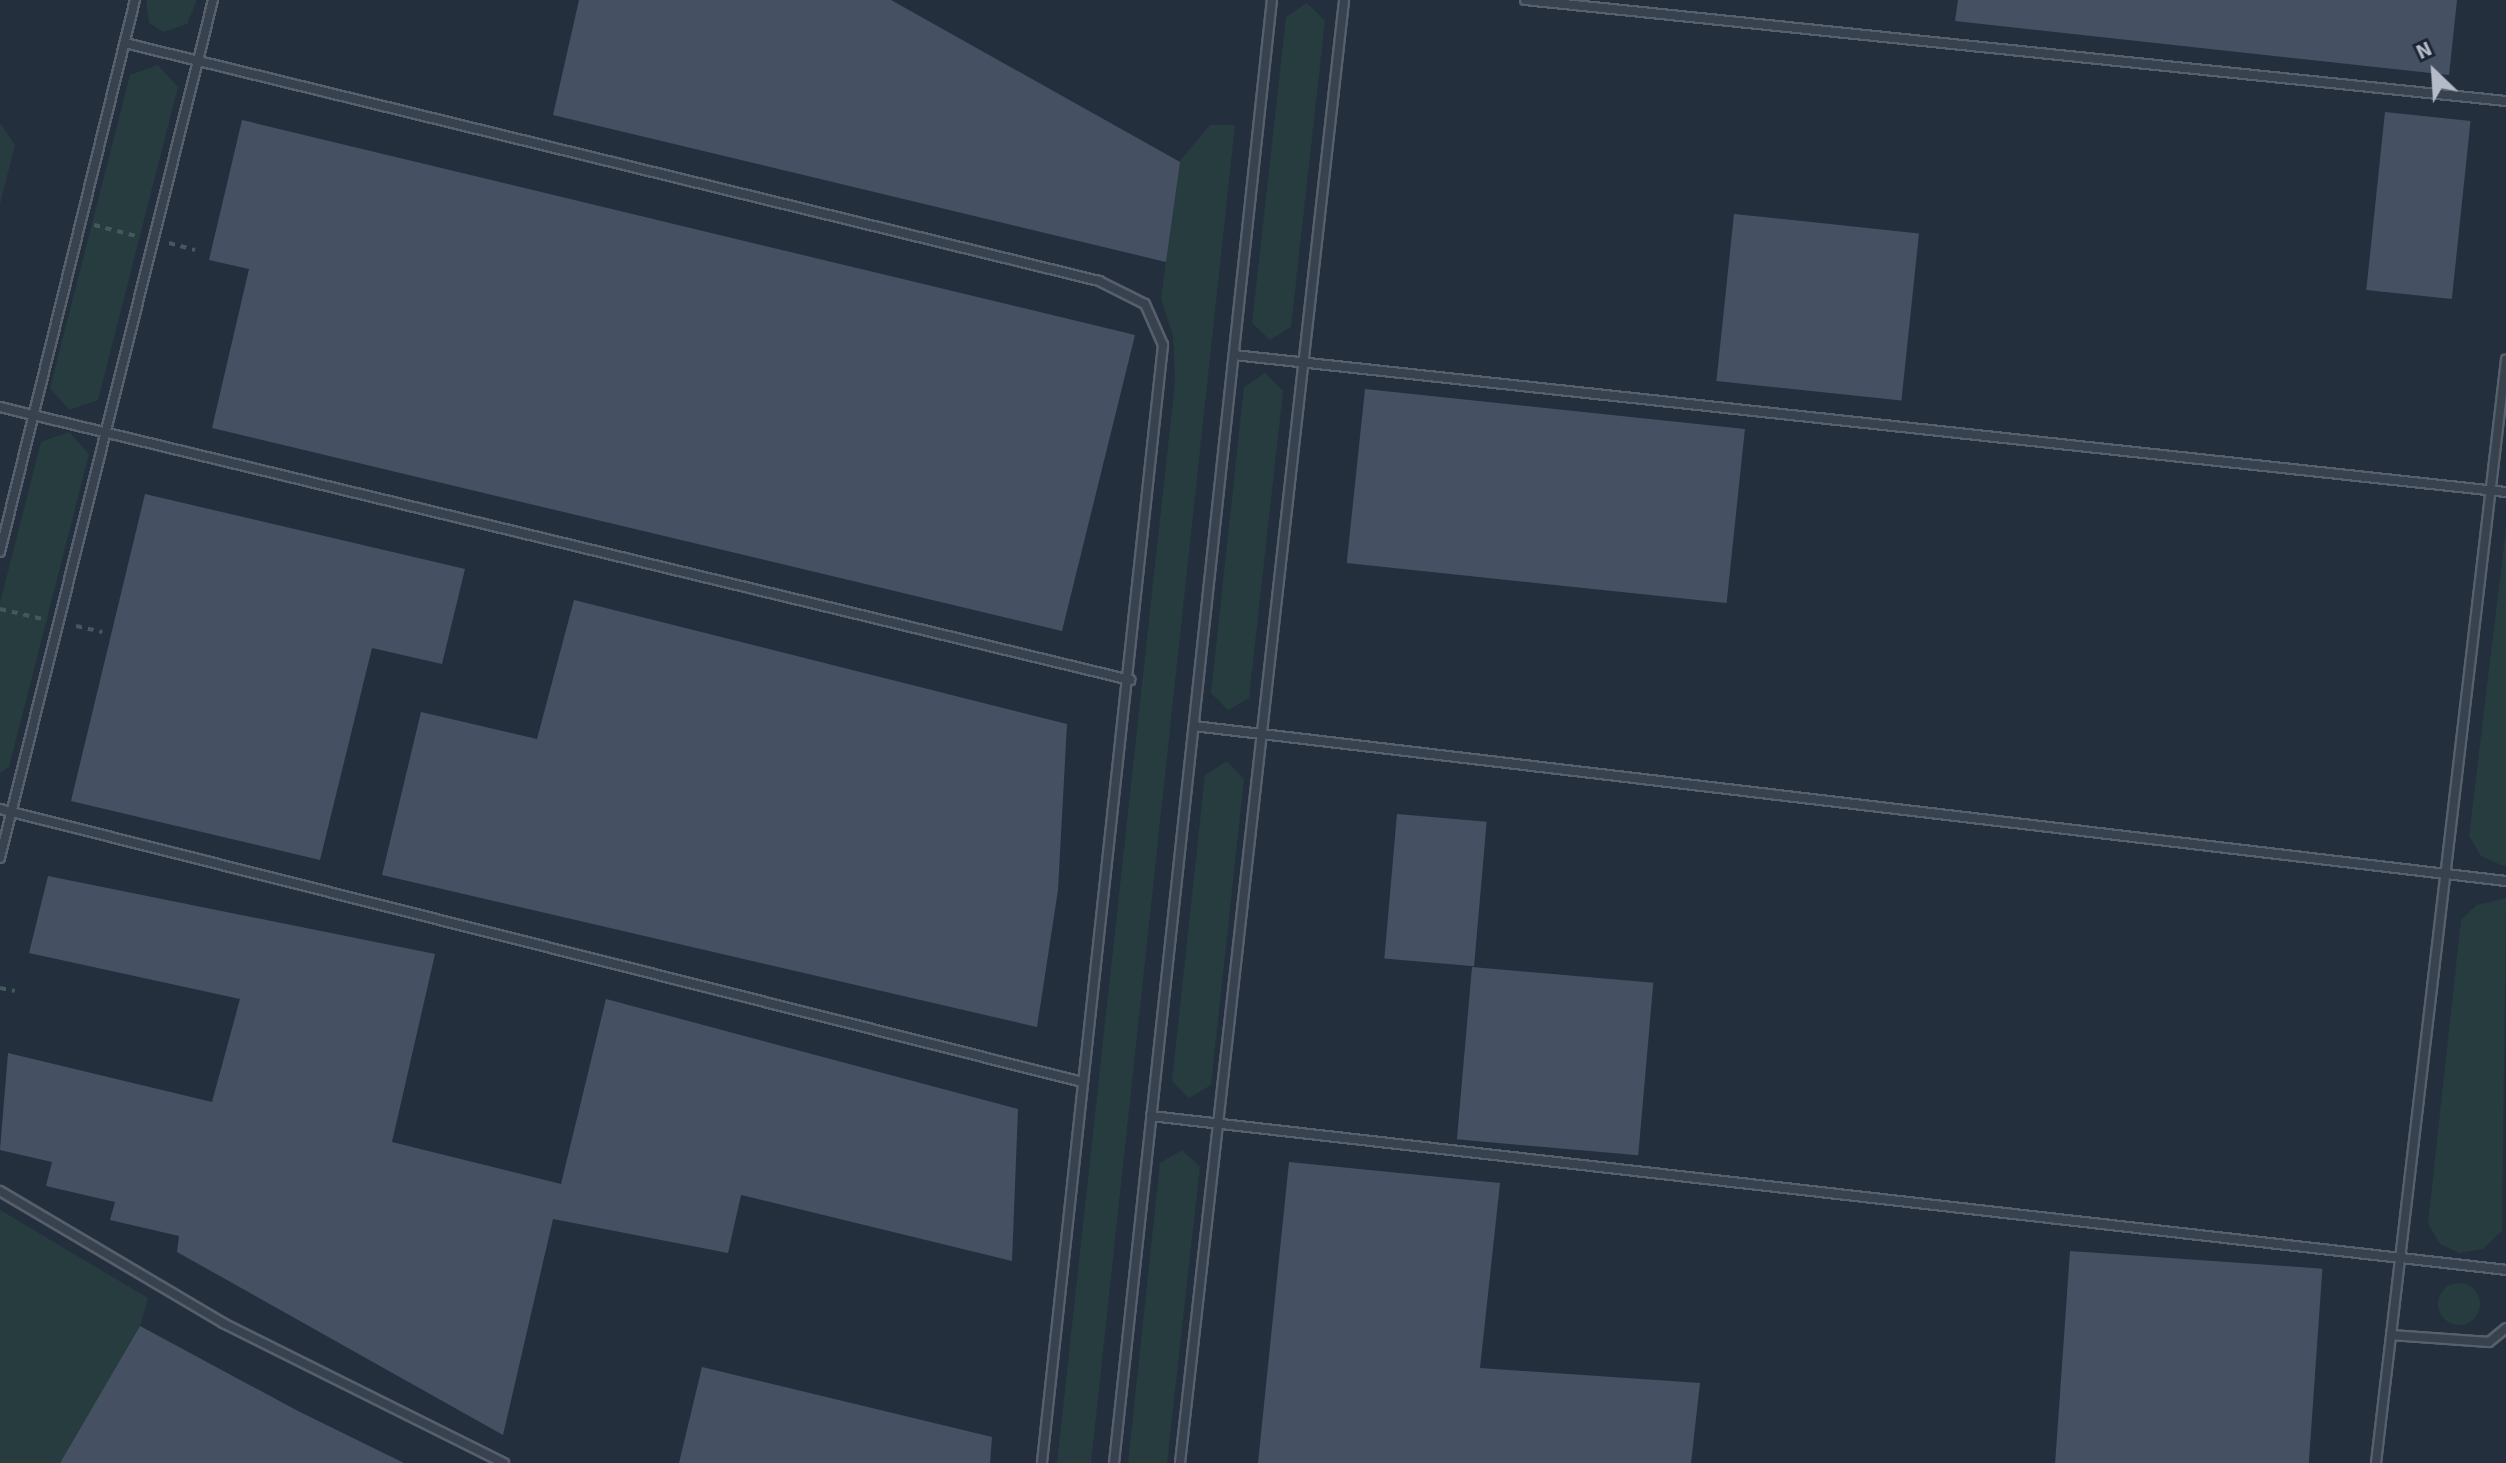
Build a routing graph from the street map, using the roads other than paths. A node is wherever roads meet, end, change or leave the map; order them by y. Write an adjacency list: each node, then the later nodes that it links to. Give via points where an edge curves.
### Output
1 (135, 0): 6 (lane)
2 (213, 0): 7 (lane)
3 (1272, 0): 9 (lane)
4 (1344, 0): 10 (lane)
5 (1525, 0): 8 (lane)
6 (125, 43): 7 (lane); 13 (lane)
7 (199, 61): 14 (lane); 18 (lane, via 1099,281 1145,304 1163,345)
8 (2506, 101)
9 (1234, 355): 10 (lane); 19 (lane)
10 (1303, 359): 15 (lane); 20 (lane)
11 (2506, 360): 15 (lane)
12 (0, 407): 13 (lane)
13 (34, 415): 14 (lane); 17 (lane)
14 (106, 435): 18 (lane); 22 (lane)
15 (2495, 490): 16 (lane); 24 (lane)
16 (2506, 492)
17 (0, 552)
18 (1130, 680): 26 (lane)
19 (1194, 726): 20 (lane); 27 (lane)
20 (1262, 731): 24 (lane); 28 (lane)
21 (0, 809): 22 (lane)
22 (11, 812): 23 (lane); 26 (lane)
23 (0, 858)
24 (2448, 875): 25 (lane); 30 (lane)
25 (2506, 881)
26 (1082, 1082): 35 (lane)
27 (1151, 1116): 28 (lane); 36 (lane)
28 (1218, 1126): 30 (lane); 37 (lane)
29 (0, 1191): 34 (lane, via 223,1323)
30 (2400, 1260): 31 (lane); 33 (lane)
31 (2506, 1270)
32 (2506, 1328): 33 (lane, via 2489,1342)
33 (2391, 1335): 38 (lane)
34 (504, 1463)
35 (1042, 1463)
36 (1114, 1463)
37 (1180, 1463)
38 (2376, 1463)

